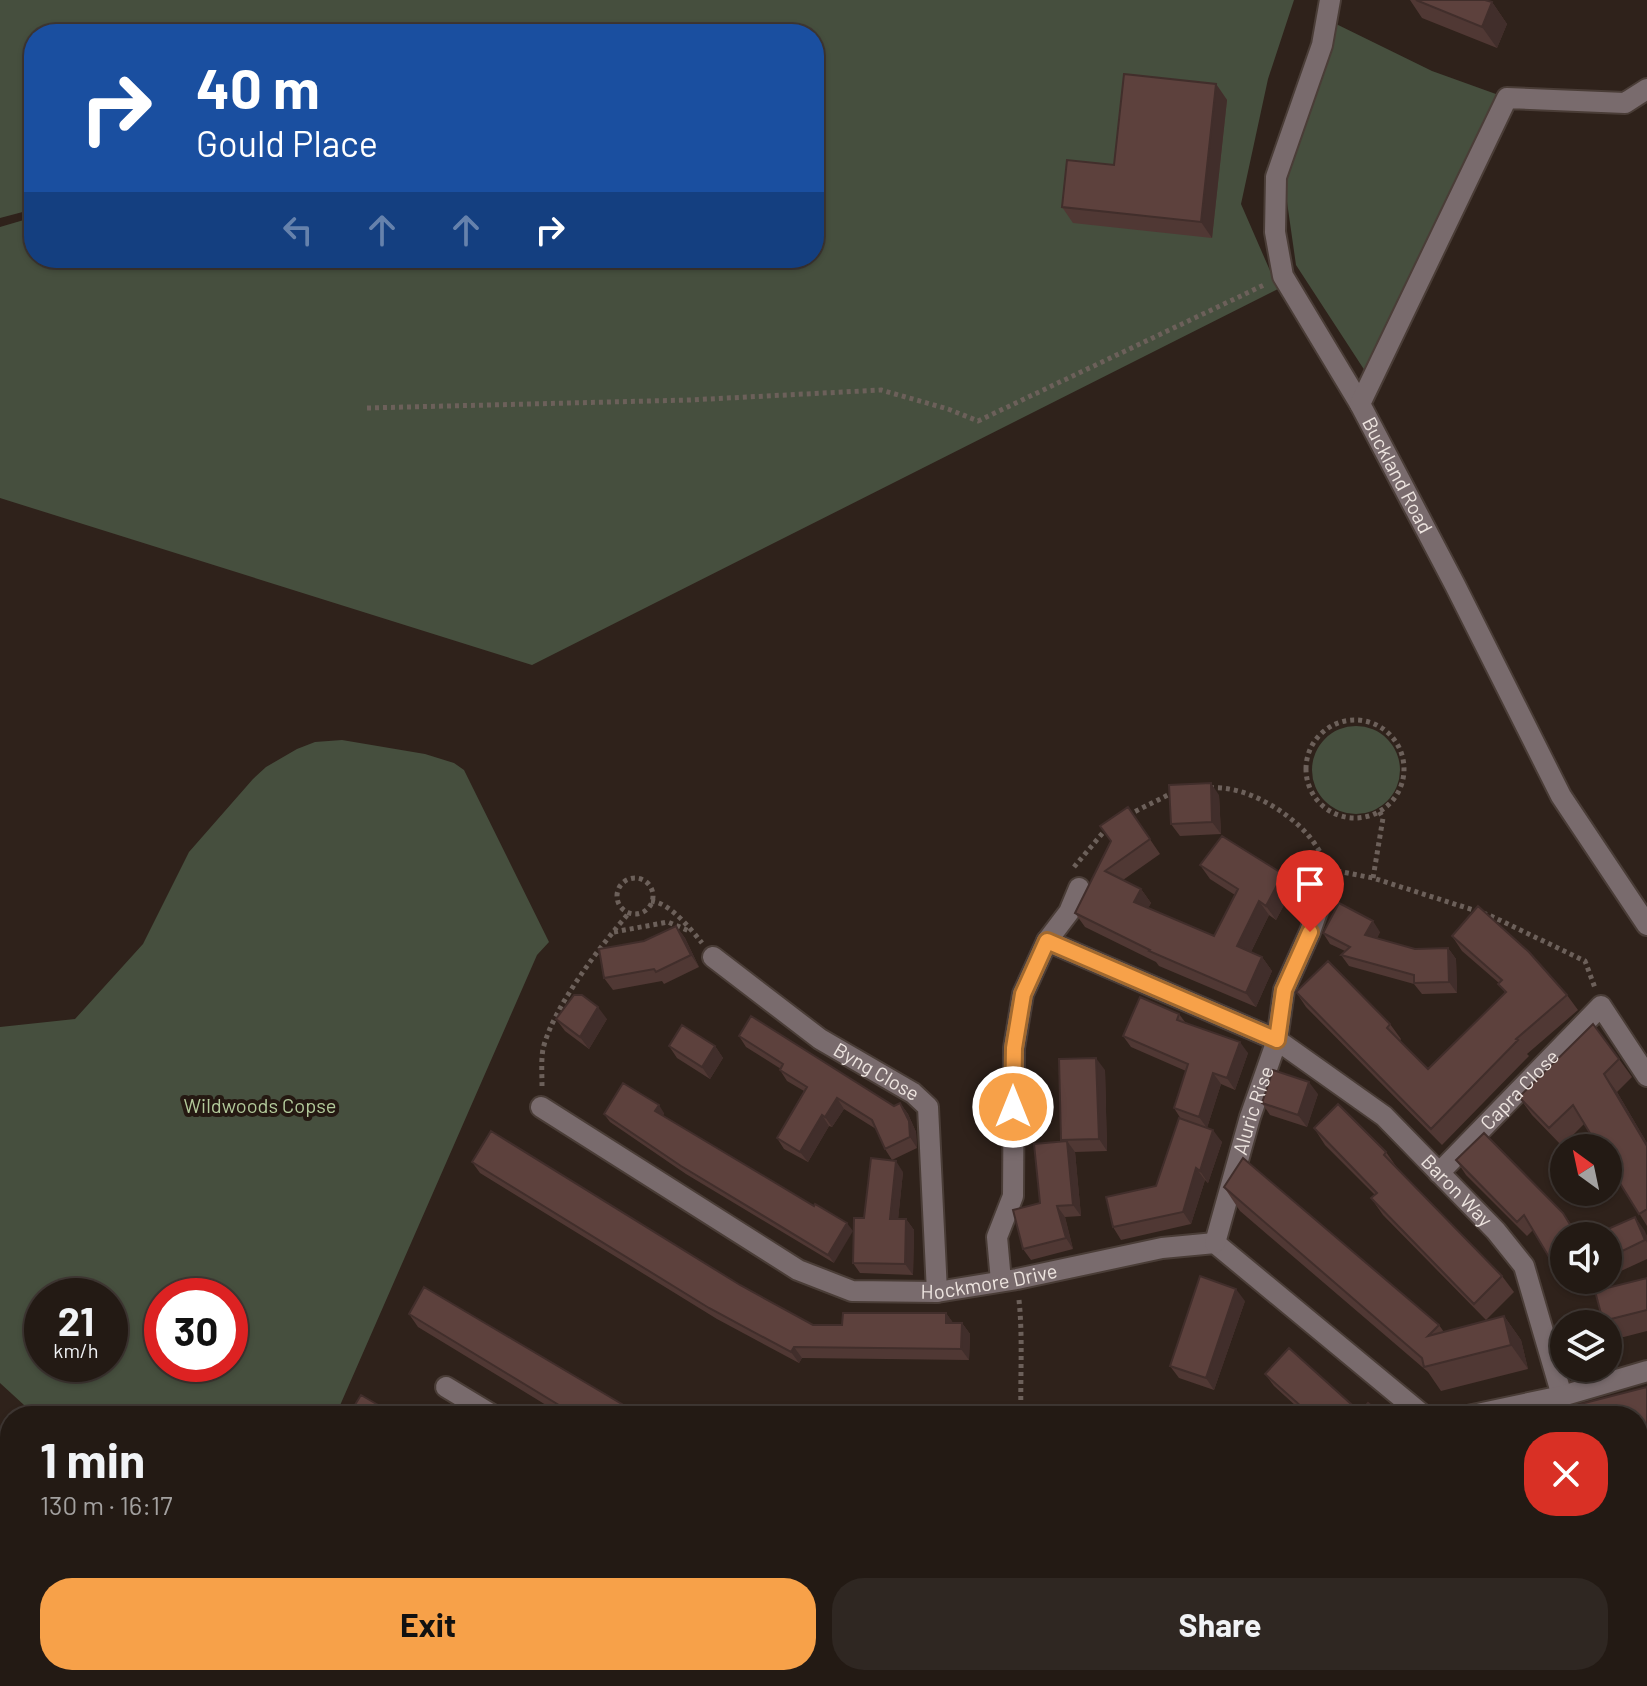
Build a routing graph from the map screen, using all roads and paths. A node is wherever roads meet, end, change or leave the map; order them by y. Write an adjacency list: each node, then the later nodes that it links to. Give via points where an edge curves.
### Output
1 (1330, 0): 3 (street, via 1322,45 1276,177 1275,232)
2 (1647, 89): 4 (street, Buckland Road, via 1625,103 1507,98)
3 (1283, 276): 4 (street); 5 (path, via 978,421 881,390)
4 (1360, 404): 12 (street, Buckland Road, via 1561,796)
5 (367, 408)
6 (1379, 811): 6 (path, via 1366,817 1337,815 1314,797 1308,784 1308,755 1334,724 1371,723 1399,748 1399,790); 7 (path, via 1383,818)
7 (1373, 878)
8 (1079, 888): 15 (street)
9 (1325, 888): 17 (street, Aluric Rise, via 1284,990)
10 (651, 901): 11 (path, via 642,912); 11 (path, via 646,883 629,879 619,887 617,898); 14 (path)
11 (629, 913): 13 (path)
12 (1647, 925)
13 (612, 933): 14 (path, via 668,922); 19 (path, via 561,1007 543,1048)
14 (694, 933): 16 (path)
15 (1047, 941): 17 (street, Baron Way); 22 (street, via 1023,994 1014,1048 1013,1196 997,1237)
16 (713, 957): 23 (street, Byng Close, via 820,1039 928,1107)
17 (1277, 1040): 20 (street, Baron Way, via 1384,1116); 21 (street, Aluric Rise)
18 (1647, 1076): 20 (street, Capra Close, via 1601,1006)
19 (541, 1107): 23 (street, Hockmore Drive, via 798,1270 852,1291)
20 (1439, 1173): 26 (street, Baron Way, via 1524,1266)
21 (1215, 1243): 22 (street, Hockmore Drive, via 1162,1248); 29 (street)
22 (1009, 1280): 23 (street, Hockmore Drive); 28 (path, via 1022,1330)
23 (937, 1292)
24 (1647, 1371): 26 (street)
25 (446, 1387): 27 (street)
26 (1562, 1396): 30 (street)
27 (477, 1406)
28 (1020, 1406)
29 (1412, 1406)
30 (1515, 1406)

